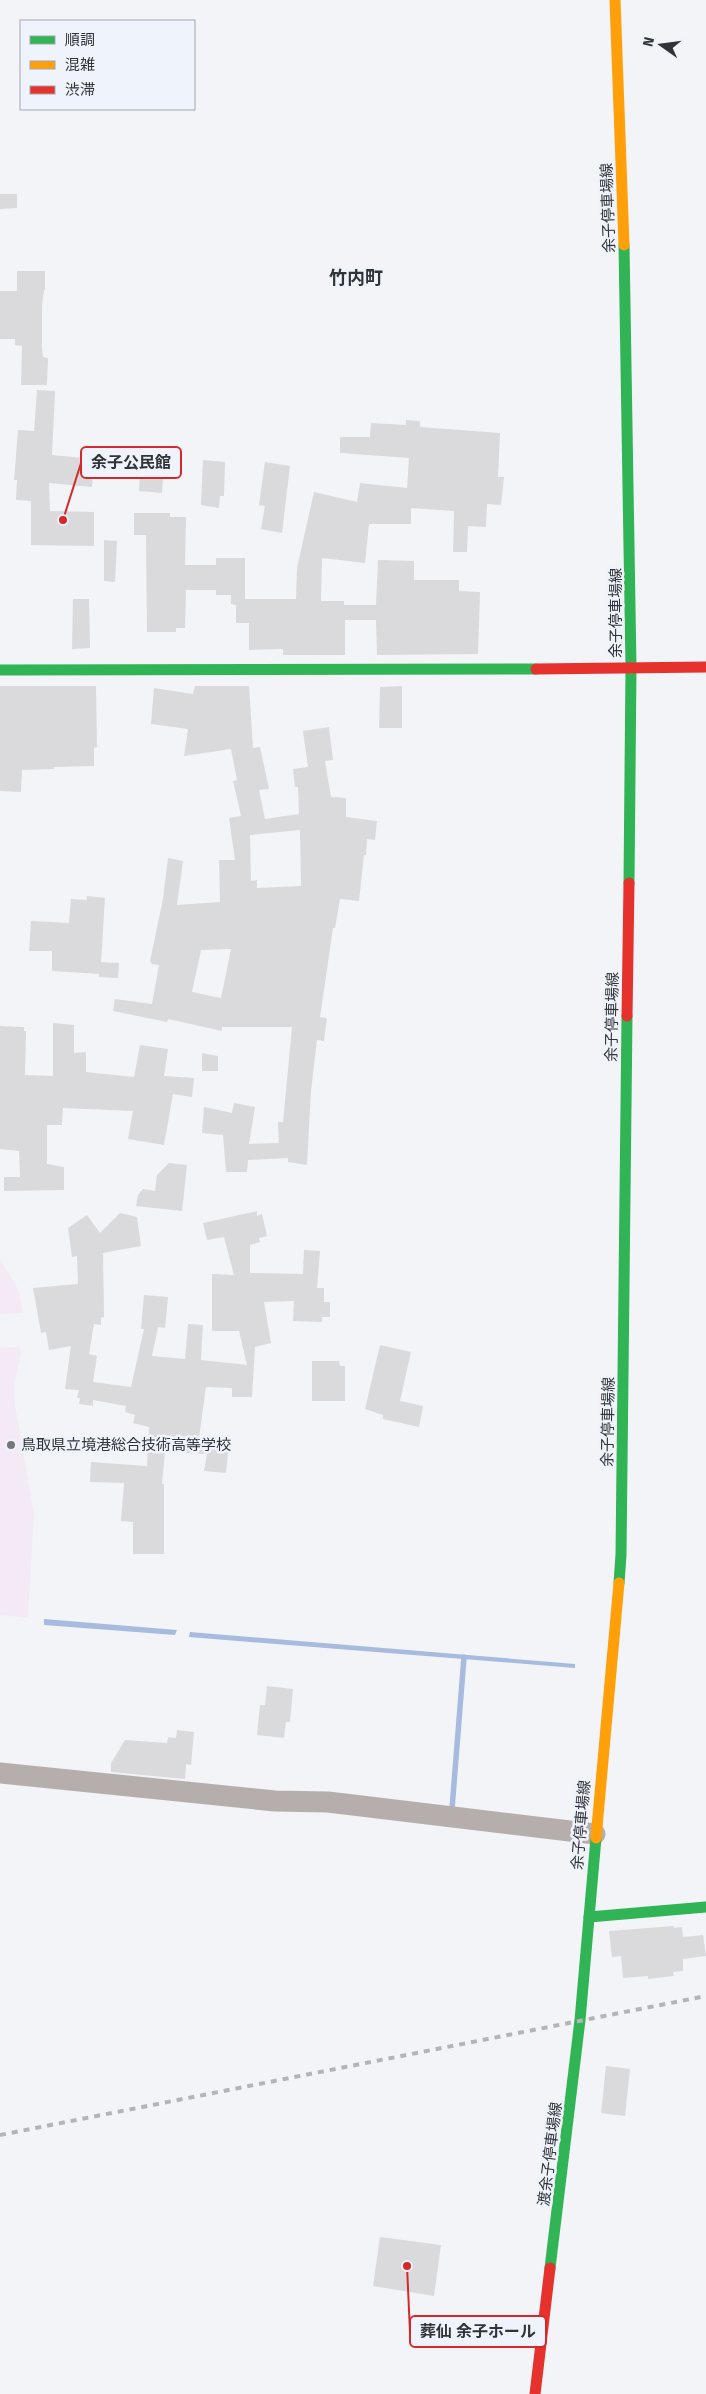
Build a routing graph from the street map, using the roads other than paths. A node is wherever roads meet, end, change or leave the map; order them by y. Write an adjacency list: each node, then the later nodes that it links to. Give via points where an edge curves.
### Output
1 (616, 0): 2 (main road, 余子停車場線, via 626,324)
2 (631, 667): 3 (main road); 4 (main road, via 363,672); 6 (main road, 余子停車場線, via 621,1555)
3 (706, 667)
4 (0, 670)
5 (0, 1772): 6 (street, via 275,1801 328,1802)
6 (595, 1834): 8 (main road, 余子停車場線)
7 (706, 1908): 8 (main road)
8 (589, 1917): 9 (main road, 渡余子停車場線, via 574,2081)
9 (535, 2394)

